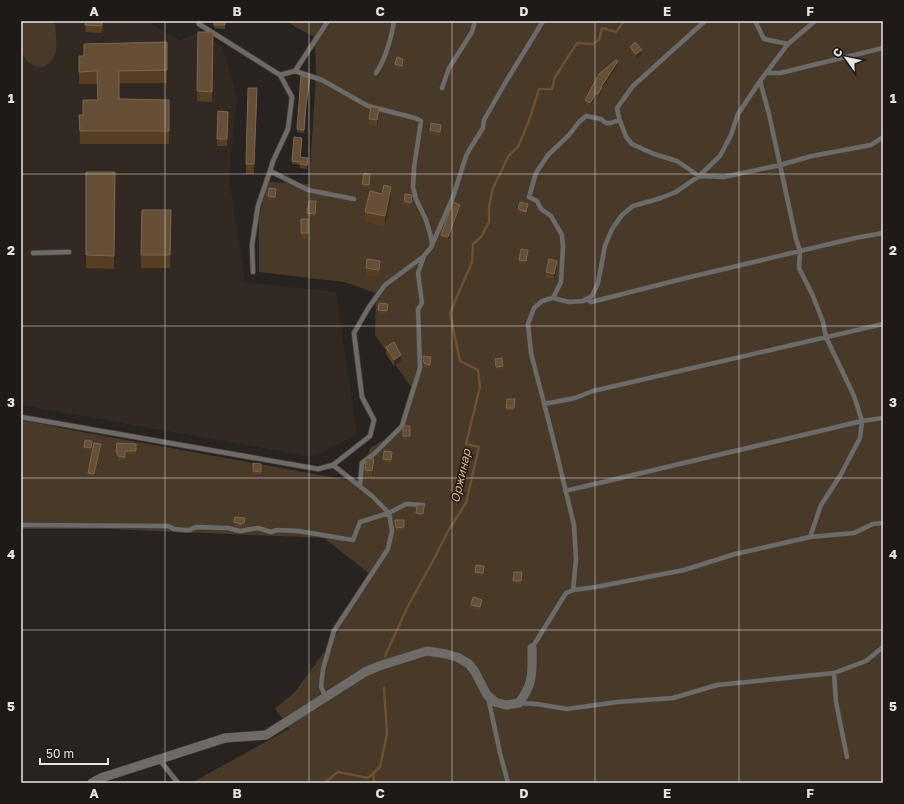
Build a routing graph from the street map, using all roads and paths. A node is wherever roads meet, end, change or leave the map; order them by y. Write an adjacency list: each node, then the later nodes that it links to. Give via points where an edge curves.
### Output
1 (200, 21): 14 (lane, via 199,24)
2 (328, 21): 11 (lane)
3 (394, 21): 12 (lane, via 392,37)
4 (475, 21): 16 (lane, via 472,32 449,68)
5 (543, 21): 24 (lane, via 484,120 483,128 466,156)
6 (705, 21): 17 (lane, via 633,86 617,108)
7 (755, 21): 9 (lane, via 764,40)
8 (815, 21): 9 (lane)
9 (788, 44): 13 (lane)
10 (883, 48): 13 (lane)
11 (295, 71): 14 (lane); 24 (lane, via 322,80 368,106 421,121 414,168 414,187)
12 (376, 73)
13 (766, 73): 15 (lane)
14 (280, 74): 20 (lane, via 292,97 288,129)
15 (760, 81): 19 (lane); 21 (lane, via 738,114 720,156)
16 (442, 88)
17 (620, 120): 21 (lane, via 626,137 632,144 677,161); 30 (lane, via 606,123 601,119 586,116 548,155 536,173 529,197 538,202 541,209 551,216 562,235 560,282)
18 (883, 137): 19 (lane, via 871,145)
19 (780, 165): 21 (lane, via 724,177); 26 (lane)
20 (270, 170): 22 (lane, via 308,190); 29 (lane, via 258,206 252,244)
21 (699, 176): 31 (lane, via 676,192 633,206 622,215 605,246 598,283 592,296)
22 (354, 199)
23 (883, 233): 26 (lane)
24 (432, 246): 28 (lane)
25 (69, 252): 27 (lane)
26 (800, 252): 31 (lane, via 591,302); 33 (lane, via 799,268 813,296)
27 (33, 253)
28 (424, 256): 38 (lane, via 385,285 354,333 362,397 374,420 370,436); 39 (lane, via 418,273 422,303 418,309 420,368 402,426 362,463)
29 (252, 272)
30 (553, 298): 31 (lane, via 569,302); 34 (lane, via 542,300 534,308 528,324 531,353)
31 (587, 299)
32 (883, 324): 33 (lane)
33 (826, 337): 34 (lane); 37 (lane, via 854,396)
34 (544, 404): 40 (lane)
35 (21, 417): 38 (lane, via 318,469)
36 (883, 418): 37 (lane)
37 (862, 421): 40 (lane); 45 (lane, via 860,438 821,505)
38 (333, 465): 39 (lane)
39 (360, 486): 42 (lane)
40 (565, 491): 46 (lane, via 574,525)
41 (423, 505): 42 (lane, via 406,504)
42 (389, 513): 44 (lane, via 360,522 353,540 298,531 271,532 258,528 240,531 196,527 178,530 168,526); 51 (lane, via 392,531 388,549 334,631 323,669 321,687)
43 (883, 523): 45 (lane, via 873,524 854,533)
44 (21, 524)
45 (810, 537): 46 (lane, via 735,554 684,570)
46 (574, 590): 48 (lane, via 566,593)
47 (883, 647): 49 (lane, via 866,661)
48 (532, 648): 52 (street, via 532,674 528,692)
49 (834, 673): 52 (lane, via 717,685 673,698 567,709); 53 (lane, via 836,702)
50 (487, 695): 51 (street, via 469,664 457,657 427,651 365,672); 52 (street, via 495,702 506,705); 57 (lane)
51 (326, 697): 54 (street, via 266,735 225,738)
52 (519, 702)
53 (847, 757)
54 (159, 759): 55 (street); 56 (lane)
55 (92, 783)
56 (178, 783)
57 (508, 783)

